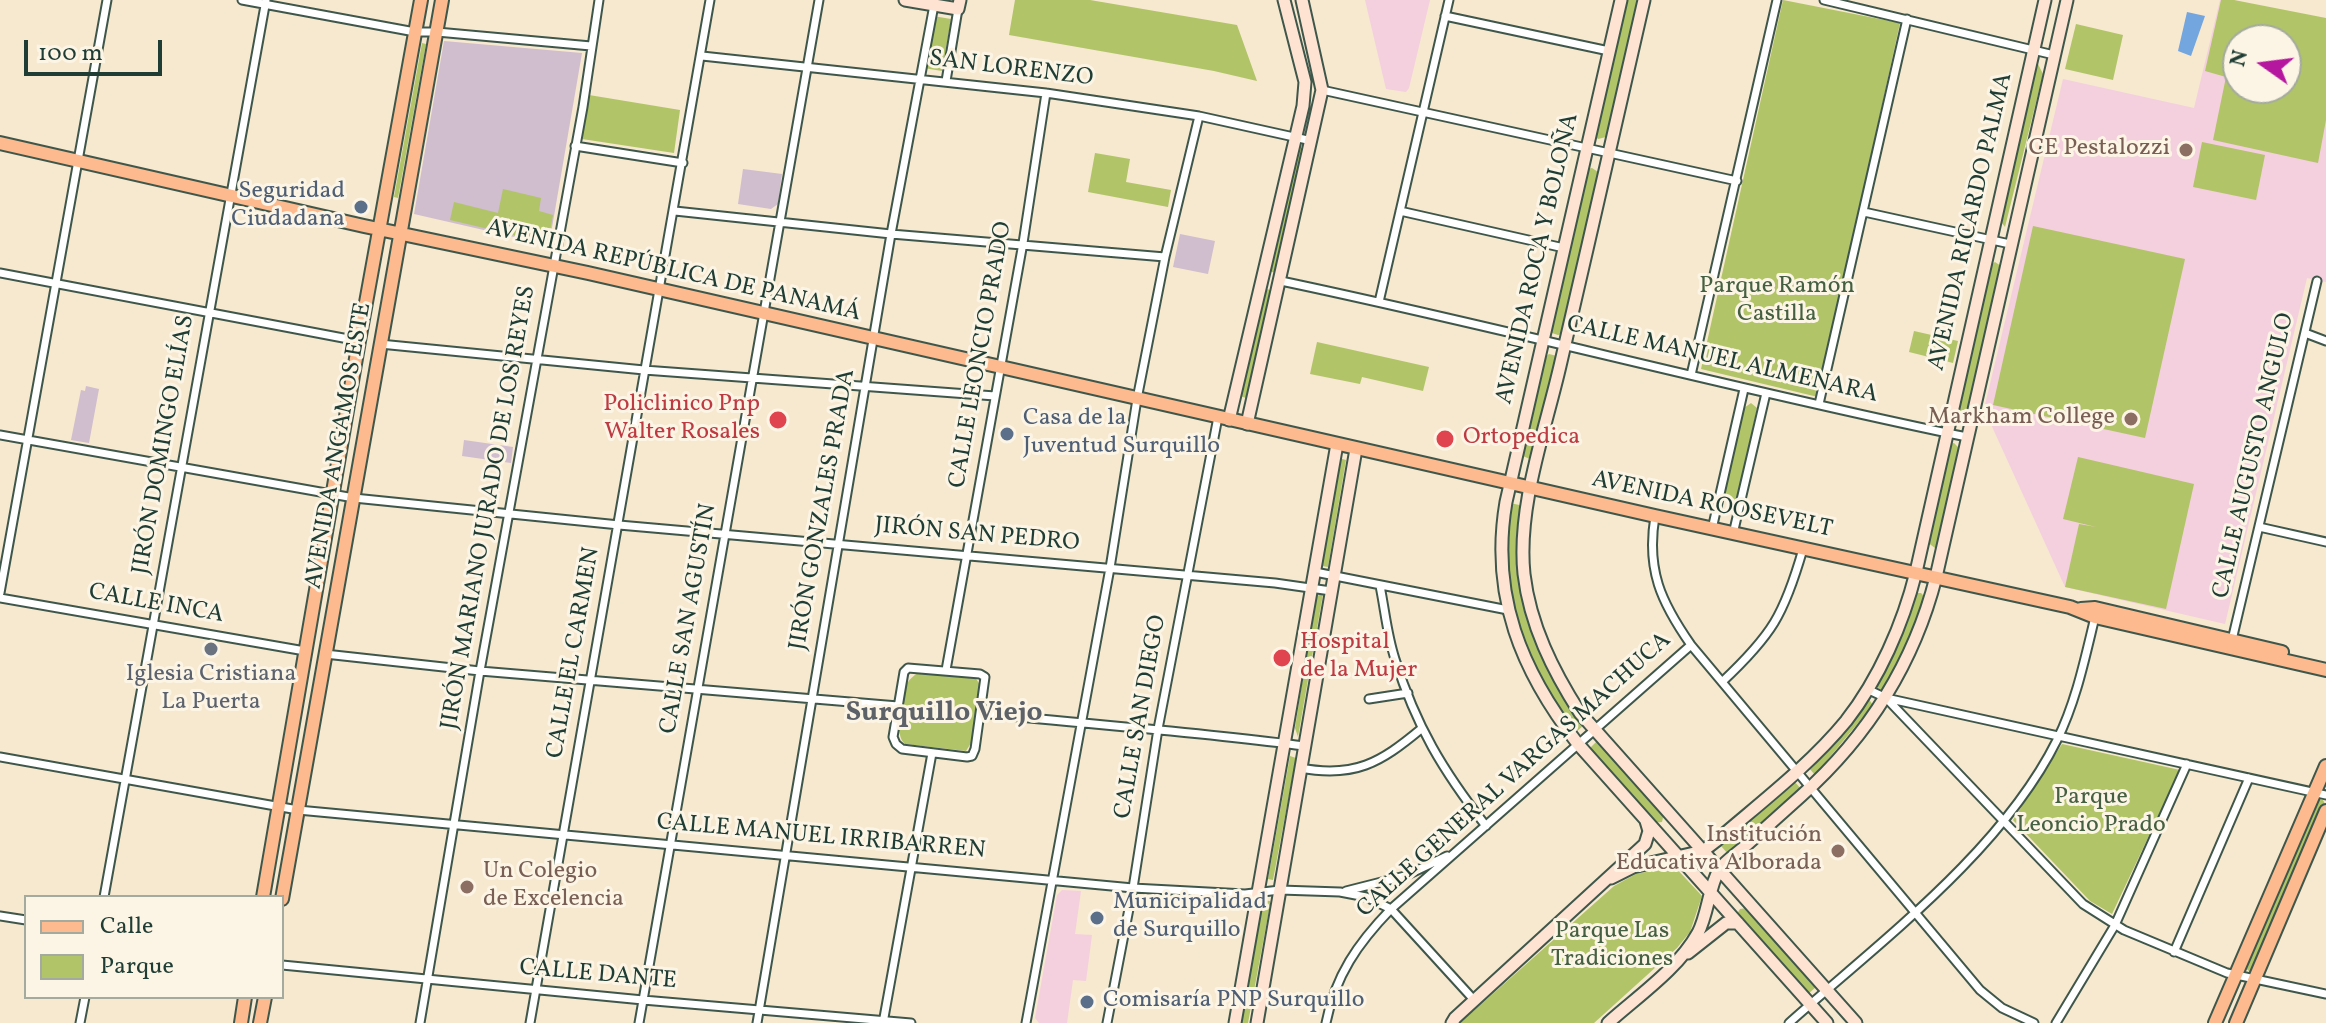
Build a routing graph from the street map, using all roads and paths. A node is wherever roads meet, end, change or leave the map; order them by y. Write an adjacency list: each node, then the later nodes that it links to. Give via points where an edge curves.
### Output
1 (107, 0): 46 (street)
2 (242, 0): 18 (street)
3 (421, 0): 24 (main road, AVENIDA ANGAMOS ESTE)
4 (442, 0): 25 (main road, AVENIDA ANGAMOS ESTE)
5 (599, 0): 28 (street, JIRÓN MARIANO JURADO DE LOS REYES)
6 (710, 0): 32 (street, CALLE EL CARMEN)
7 (819, 0): 33 (street, CALLE SAN AGUSTÍN)
8 (905, 0): 21 (main road)
9 (1284, 0): 27 (main road)
10 (1302, 0): 26 (main road)
11 (1449, 0): 22 (street)
12 (1621, 0): 29 (main road, AVENIDA ROCA Y BOLOÑA)
13 (1644, 0): 45 (main road, AVENIDA ROCA Y BOLOÑA)
14 (1777, 0): 48 (street)
15 (1824, 0): 19 (street)
16 (2045, 0): 30 (main road, AVENIDA RICARDO PALMA)
17 (2067, 0): 31 (main road, AVENIDA RICARDO PALMA)
18 (265, 2): 24 (street); 49 (street, JIRÓN DOMINGO ELÍAS)
19 (1843, 2): 23 (street)
20 (959, 4): 21 (main road); 35 (street)
21 (934, 5): 34 (street, JIRÓN GONZALES PRADA)
22 (1445, 16): 29 (street); 38 (street)
23 (1907, 19): 30 (street); 52 (street)
24 (415, 32): 25 (street); 54 (main road, AVENIDA ANGAMOS ESTE)
25 (437, 32): 28 (street); 55 (main road, AVENIDA ANGAMOS ESTE)
26 (1311, 35): 27 (main road); 36 (main road)
27 (1295, 39): 40 (main road, via 1305,82)
28 (591, 46): 43 (street, JIRÓN MARIANO JURADO DE LOS REYES)
29 (1609, 51): 44 (main road, AVENIDA ROCA Y BOLOÑA)
30 (2034, 51): 31 (street); 57 (main road, AVENIDA RICARDO PALMA)
31 (2054, 55): 59 (main road, AVENIDA RICARDO PALMA)
32 (702, 56): 33 (street, SAN LORENZO); 47 (street, CALLE EL CARMEN)
33 (806, 68): 34 (street, SAN LORENZO); 53 (street, CALLE SAN AGUSTÍN)
34 (920, 79): 35 (street, SAN LORENZO); 56 (street, JIRÓN GONZALES PRADA)
35 (946, 81): 37 (street, SAN LORENZO)
36 (1322, 90): 38 (street); 41 (main road)
37 (1046, 93): 39 (street, SAN LORENZO); 58 (street, CALLE LEONCIO PRADO)
38 (1423, 112): 44 (street); 51 (street)
39 (1199, 116): 40 (street, SAN LORENZO); 61 (street)
40 (1295, 137): 41 (street, SAN LORENZO); 89 (main road)
41 (1312, 141): 64 (main road)
42 (0, 143): 46 (main road, AVENIDA REPÚBLICA DE PANAMÁ)
43 (575, 146): 47 (street); 62 (street, JIRÓN MARIANO JURADO DE LOS REYES)
44 (1587, 150): 45 (street); 60 (main road, AVENIDA ROCA Y BOLOÑA)
45 (1610, 155): 48 (street); 77 (main road, AVENIDA ROCA Y BOLOÑA)
46 (78, 162): 49 (main road, AVENIDA REPÚBLICA DE PANAMÁ); 66 (street)
47 (683, 163): 50 (street, CALLE EL CARMEN)
48 (1737, 181): 81 (street)
49 (230, 196): 54 (main road, AVENIDA REPÚBLICA DE PANAMÁ); 69 (street, JIRÓN DOMINGO ELÍAS)
50 (675, 211): 53 (street); 67 (street, CALLE EL CARMEN)
51 (1400, 211): 60 (street); 68 (street)
52 (1864, 212): 57 (street); 88 (street)
53 (781, 223): 56 (street); 70 (street, CALLE SAN AGUSTÍN)
54 (380, 229): 55 (main road, AVENIDA REPÚBLICA DE PANAMÁ); 73 (main road, AVENIDA ANGAMOS ESTE)
55 (400, 233): 62 (main road, AVENIDA REPÚBLICA DE PANAMÁ); 76 (main road, AVENIDA ANGAMOS ESTE)
56 (891, 234): 58 (street); 72 (street, JIRÓN GONZALES PRADA)
57 (1990, 239): 59 (street); 91 (main road, AVENIDA RICARDO PALMA)
58 (1023, 243): 61 (street); 79 (street, CALLE LEONCIO PRADO)
59 (2010, 244): 93 (main road, AVENIDA RICARDO PALMA)
60 (1564, 248): 75 (main road, AVENIDA ROCA Y BOLOÑA)
61 (1165, 257): 87 (street)
62 (554, 266): 67 (main road, AVENIDA REPÚBLICA DE PANAMÁ); 78 (street, JIRÓN MARIANO JURADO DE LOS REYES)
63 (0, 273): 66 (street)
64 (1281, 281): 68 (street, CALLE MANUEL ALMENARA); 90 (main road)
65 (2317, 281): 71 (street, CALLE AUGUSTO ANGULO)
66 (56, 283): 69 (street); 94 (street)
67 (659, 289): 70 (main road, AVENIDA REPÚBLICA DE PANAMÁ); 80 (street, CALLE EL CARMEN)
68 (1379, 302): 75 (street, CALLE MANUEL ALMENARA)
69 (209, 311): 73 (street); 97 (street, JIRÓN DOMINGO ELÍAS)
70 (762, 314): 72 (main road, AVENIDA REPÚBLICA DE PANAMÁ); 82 (street, CALLE SAN AGUSTÍN)
71 (2305, 333): 74 (street); 105 (street, CALLE AUGUSTO ANGULO)
72 (874, 340): 79 (main road, AVENIDA REPÚBLICA DE PANAMÁ); 83 (street, JIRÓN GONZALES PRADA)
73 (359, 341): 100 (main road, AVENIDA ANGAMOS ESTE)
74 (2326, 341)
75 (1544, 342): 77 (street, CALLE MANUEL ALMENARA); 98 (main road, AVENIDA ROCA Y BOLOÑA)
76 (380, 344): 78 (street); 101 (main road, AVENIDA ANGAMOS ESTE)
77 (1564, 346): 81 (street, CALLE MANUEL ALMENARA); 99 (main road, AVENIDA ROCA Y BOLOÑA)
78 (537, 360): 80 (street); 102 (street, JIRÓN MARIANO JURADO DE LOS REYES)
79 (1000, 368): 86 (street, CALLE LEONCIO PRADO); 87 (main road, AVENIDA REPÚBLICA DE PANAMÁ)
80 (644, 370): 82 (street); 104 (street, CALLE EL CARMEN)
81 (1691, 375): 84 (street, CALLE MANUEL ALMENARA)
82 (751, 379): 83 (street); 107 (street, CALLE SAN AGUSTÍN)
83 (865, 388): 86 (street); 110 (street, JIRÓN GONZALES PRADA)
84 (1744, 389): 85 (street, CALLE MANUEL ALMENARA); 106 (street)
85 (1766, 393): 88 (street, CALLE MANUEL ALMENARA); 108 (street)
86 (995, 396): 112 (street, CALLE LEONCIO PRADO)
87 (1137, 399): 89 (main road, AVENIDA REPÚBLICA DE PANAMÁ); 113 (street)
88 (1819, 404): 91 (street, CALLE MANUEL ALMENARA)
89 (1223, 419): 90 (main road, AVENIDA REPÚBLICA DE PANAMÁ); 116 (street, CALLE SAN DIEGO)
90 (1247, 424): 95 (main road, AVENIDA REPÚBLICA DE PANAMÁ)
91 (1946, 433): 93 (street, CALLE MANUEL ALMENARA); 115 (main road, AVENIDA RICARDO PALMA)
92 (0, 435): 94 (street)
93 (1967, 437): 118 (main road, AVENIDA RICARDO PALMA)
94 (28, 440): 97 (street); 123 (street)
95 (1337, 444): 96 (main road, AVENIDA ROOSEVELT); 114 (main road)
96 (1356, 449): 98 (main road, AVENIDA ROOSEVELT); 117 (main road)
97 (181, 467): 100 (street); 128 (street, JIRÓN DOMINGO ELÍAS)
98 (1510, 483): 99 (main road, AVENIDA ROOSEVELT); 126 (main road, AVENIDA ROCA Y BOLOÑA, via 1501,547)
99 (1531, 488): 103 (main road, AVENIDA ROOSEVELT); 150 (main road, AVENIDA ROCA Y BOLOÑA, via 1524,557 1530,603 1556,676)
100 (332, 494): 101 (street, JIRÓN SAN PEDRO); 131 (main road, AVENIDA ANGAMOS ESTE)
101 (354, 498): 102 (street, JIRÓN SAN PEDRO); 132 (main road, AVENIDA ANGAMOS ESTE)
102 (510, 514): 104 (street, JIRÓN SAN PEDRO); 136 (street, JIRÓN MARIANO JURADO DE LOS REYES)
103 (1655, 516): 106 (main road, AVENIDA ROOSEVELT); 130 (street, via 1654,572 1672,617)
104 (619, 525): 107 (street, JIRÓN SAN PEDRO); 137 (street, CALLE EL CARMEN)
105 (2259, 527): 109 (street); 129 (street, CALLE AUGUSTO ANGULO)
106 (1712, 529): 108 (main road, AVENIDA ROOSEVELT)
107 (725, 533): 110 (street, JIRÓN SAN PEDRO); 139 (street, CALLE SAN AGUSTÍN)
108 (1733, 534): 111 (main road, AVENIDA ROOSEVELT)
109 (2326, 542)
110 (839, 544): 112 (street, JIRÓN SAN PEDRO); 143 (street, JIRÓN GONZALES PRADA)
111 (1803, 549): 115 (main road, AVENIDA ROOSEVELT); 138 (street, via 1793,585 1770,632)
112 (968, 555): 113 (street, JIRÓN SAN PEDRO); 134 (street, CALLE LEONCIO PRADO)
113 (1110, 568): 116 (street, JIRÓN SAN PEDRO); 147 (street)
114 (1315, 572): 117 (street); 120 (main road)
115 (1916, 572): 118 (main road, AVENIDA ROOSEVELT); 140 (main road, AVENIDA RICARDO PALMA, via 1900,622)
116 (1188, 575): 120 (street, JIRÓN SAN PEDRO); 148 (street, CALLE SAN DIEGO)
117 (1334, 576): 119 (street); 122 (main road)
118 (1936, 577): 125 (main road, AVENIDA ROOSEVELT); 142 (main road, AVENIDA RICARDO PALMA, via 1913,647)
119 (1380, 586): 121 (street); 124 (street)
120 (1313, 588): 122 (street, JIRÓN SAN PEDRO); 152 (main road)
121 (1390, 588): 124 (street); 126 (street)
122 (1331, 591): 154 (main road)
123 (0, 596): 128 (street, CALLE INCA)
124 (1382, 601): 141 (street)
125 (2078, 609): 127 (main road); 129 (main road, via 2095,608)
126 (1508, 610): 153 (main road, AVENIDA ROCA Y BOLOÑA, via 1539,690)
127 (2095, 617): 135 (main road); 151 (street)
128 (153, 624): 131 (street, CALLE INCA); 162 (street, JIRÓN DOMINGO ELÍAS)
129 (2232, 640): 133 (main road)
130 (1691, 645): 138 (street); 150 (street, CALLE GENERAL VARGAS MACHUCA)
131 (305, 651): 165 (main road, AVENIDA ANGAMOS ESTE)
132 (325, 654): 136 (street); 166 (main road, AVENIDA ANGAMOS ESTE)
133 (2326, 662)
134 (946, 670): 145 (street, via 906,669); 146 (street, via 985,677)
135 (2326, 670)
136 (480, 671): 137 (street); 171 (street, JIRÓN MARIANO JURADO DE LOS REYES)
137 (591, 678): 139 (street); 173 (street, CALLE EL CARMEN)
138 (1722, 682): 160 (street)
139 (698, 688): 143 (street); 174 (street, CALLE SAN AGUSTÍN)
140 (1867, 689): 142 (street); 160 (main road, AVENIDA RICARDO PALMA, via 1846,720)
141 (1408, 693): 144 (street); 149 (street)
142 (1886, 698): 151 (street); 163 (main road, AVENIDA RICARDO PALMA); 169 (street)
143 (811, 699): 145 (street); 177 (street, JIRÓN GONZALES PRADA)
144 (1369, 699)
145 (898, 706): 155 (street, via 896,744)
146 (981, 713): 147 (street); 155 (street, via 972,756)
147 (1082, 724): 148 (street); 182 (street)
148 (1158, 729): 152 (street); 183 (street, CALLE SAN DIEGO)
149 (1421, 729): 159 (street, via 1364,767 1341,772); 172 (street)
150 (1594, 729): 153 (street, CALLE GENERAL VARGAS MACHUCA); 167 (main road, AVENIDA ROCA Y BOLOÑA)
151 (2059, 736): 157 (street); 169 (street)
152 (1285, 743): 154 (street); 186 (main road)
153 (1578, 744): 170 (main road, AVENIDA ROCA Y BOLOÑA); 172 (street, CALLE GENERAL VARGAS MACHUCA)
154 (1304, 746): 159 (main road)
155 (932, 753): 179 (street)
156 (0, 757): 162 (street, CALLE MANUEL IRRIBARREN)
157 (2187, 764): 161 (street); 197 (street)
158 (2326, 766): 164 (main road)
159 (1300, 768): 184 (main road)
160 (1797, 770): 163 (street); 176 (main road, AVENIDA RICARDO PALMA)
161 (2249, 778): 164 (street); 198 (street)
162 (125, 779): 165 (street, CALLE MANUEL IRRIBARREN); 188 (street, JIRÓN DOMINGO ELÍAS)
163 (1811, 787): 180 (main road, AVENIDA RICARDO PALMA); 193 (street)
164 (2320, 794): 201 (main road)
165 (278, 807): 166 (street, CALLE MANUEL IRRIBARREN); 189 (main road, AVENIDA ANGAMOS ESTE)
166 (298, 810): 171 (street, CALLE MANUEL IRRIBARREN); 190 (main road, AVENIDA ANGAMOS ESTE)
167 (1666, 810): 170 (main road, via 1665,824 1655,828); 176 (main road, AVENIDA ROCA Y BOLOÑA)
168 (2326, 811): 202 (main road)
169 (2002, 821): 193 (street); 197 (street, via 2083,904)
170 (1648, 823): 178 (main road, AVENIDA ROCA Y BOLOÑA); 181 (main road, AVENIDA RICARDO PALMA, via 1645,844)
171 (453, 825): 173 (street, CALLE MANUEL IRRIBARREN); 203 (street, JIRÓN MARIANO JURADO DE LOS REYES)
172 (1486, 826): 175 (street, CALLE GENERAL VARGAS MACHUCA)
173 (563, 834): 174 (street, CALLE MANUEL IRRIBARREN); 204 (street, CALLE EL CARMEN)
174 (671, 844): 177 (street, CALLE MANUEL IRRIBARREN); 210 (street, CALLE SAN AGUSTÍN)
175 (1456, 851): 185 (street, CALLE MANUEL IRRIBARREN, via 1405,876); 192 (street, CALLE GENERAL VARGAS MACHUCA)
176 (1703, 851): 178 (main road, AVENIDA RICARDO PALMA); 180 (main road, AVENIDA ROCA Y BOLOÑA)
177 (785, 854): 179 (street, CALLE MANUEL IRRIBARREN); 213 (street, JIRÓN GONZALES PRADA)
178 (1678, 856): 181 (main road, AVENIDA RICARDO PALMA); 187 (main road, AVENIDA ROCA Y BOLOÑA)
179 (912, 867): 182 (street, CALLE MANUEL IRRIBARREN); 214 (street)
180 (1719, 870): 187 (main road); 191 (main road, AVENIDA ROCA Y BOLOÑA)
181 (1611, 878): 211 (main road, AVENIDA RICARDO PALMA)
182 (1052, 879): 183 (street, CALLE MANUEL IRRIBARREN); 223 (street)
183 (1133, 888): 186 (street, CALLE MANUEL IRRIBARREN); 224 (street, CALLE SAN DIEGO)
184 (1280, 890): 185 (street, CALLE MANUEL IRRIBARREN); 186 (street, CALLE MANUEL IRRIBARREN); 226 (main road)
185 (1340, 892): 192 (street, CALLE MANUEL IRRIBARREN)
186 (1256, 893): 225 (main road)
187 (1712, 894): 196 (main road, AVENIDA ROCA Y BOLOÑA); 199 (main road, via 1699,931)
188 (104, 895)
189 (263, 895)
190 (283, 895)
191 (1752, 906): 196 (main road, via 1739,907); 205 (main road, AVENIDA ROCA Y BOLOÑA)
192 (1391, 909): 211 (street, CALLE MANUEL IRRIBARREN); 227 (street, CALLE GENERAL VARGAS MACHUCA, via 1345,965)
193 (1915, 912): 205 (street); 233 (street, via 1990,1000)
194 (0, 916): 195 (street)
195 (24, 920)
196 (1736, 921): 199 (main road, via 1726,923); 212 (main road, AVENIDA ROCA Y BOLOÑA)
197 (2115, 925): 198 (street); 234 (street)
198 (2174, 952): 201 (street)
199 (1678, 961): 229 (main road)
200 (284, 965): 203 (street, CALLE DANTE)
201 (2235, 975): 202 (street); 235 (main road)
202 (2255, 979): 206 (street); 236 (main road)
203 (428, 980): 204 (street, CALLE DANTE); 218 (street, JIRÓN MARIANO JURADO DE LOS REYES)
204 (535, 990): 210 (street, CALLE DANTE); 219 (street, CALLE EL CARMEN)
205 (1826, 990): 212 (street); 232 (main road, AVENIDA ROCA Y BOLOÑA)
206 (2326, 994)
207 (85, 999): 215 (street)
208 (245, 999): 216 (main road)
209 (265, 999): 217 (main road)
210 (643, 1000): 213 (street, CALLE DANTE); 220 (street, CALLE SAN AGUSTÍN)
211 (1474, 1000): 228 (main road, AVENIDA RICARDO PALMA)
212 (1810, 1004): 230 (street); 231 (main road, AVENIDA ROCA Y BOLOÑA)
213 (759, 1010): 214 (street, CALLE DANTE); 221 (street, JIRÓN GONZALES PRADA)
214 (884, 1022): 222 (street, CALLE DANTE)
215 (80, 1023)
216 (241, 1023)
217 (260, 1023)
218 (420, 1023)
219 (530, 1023)
220 (639, 1023)
221 (757, 1023)
222 (911, 1023)
223 (1026, 1023)
224 (1107, 1023)
225 (1235, 1023)
226 (1257, 1023)
227 (1326, 1023)
228 (1452, 1023)
229 (1608, 1023)
230 (1789, 1023)
231 (1827, 1023)
232 (1856, 1023)
233 (2034, 1023)
234 (2056, 1023)
235 (2215, 1023)
236 (2236, 1023)

